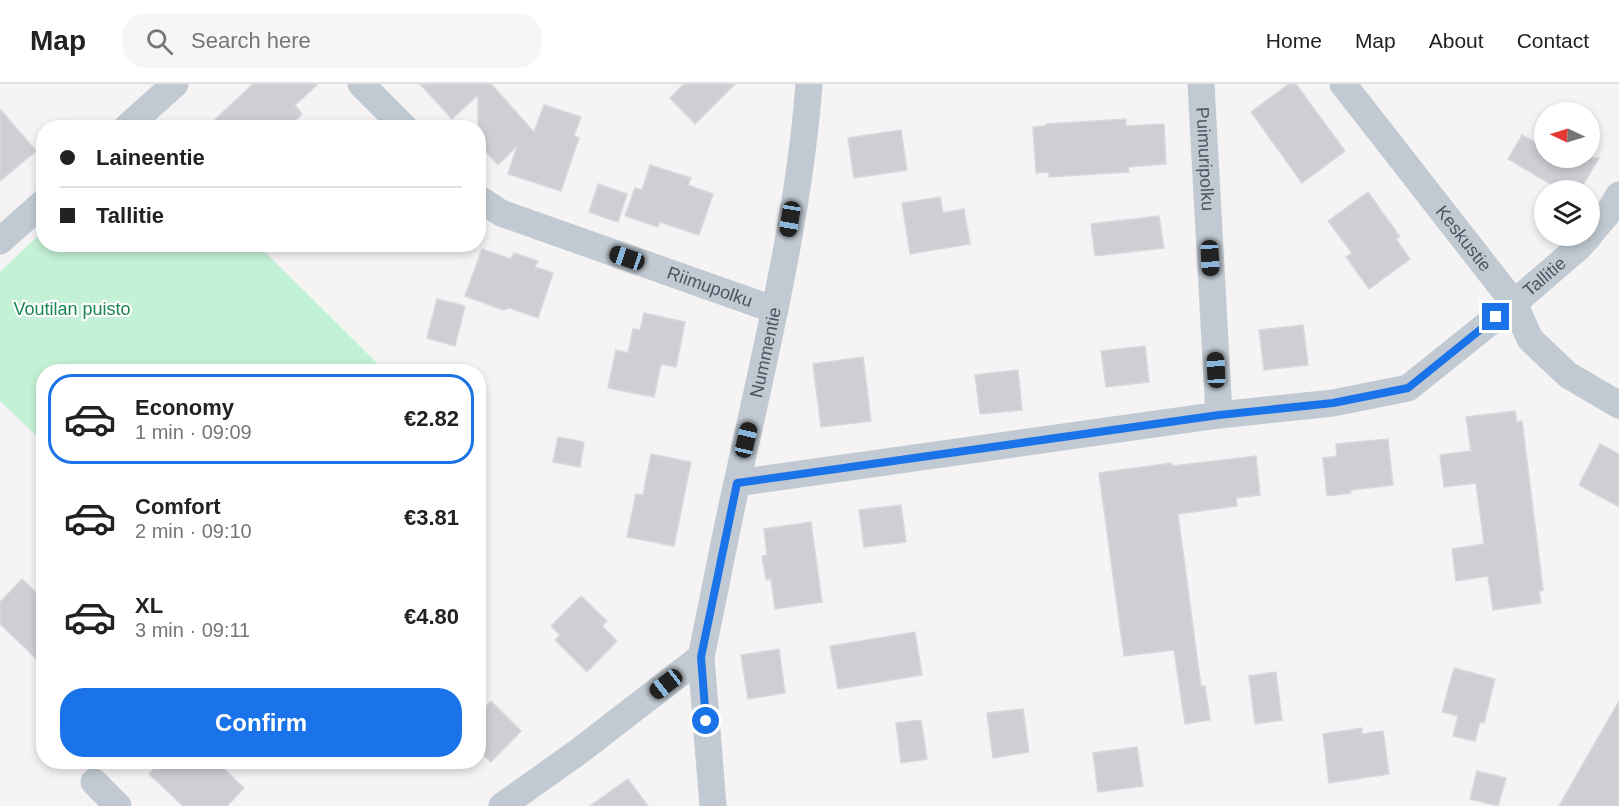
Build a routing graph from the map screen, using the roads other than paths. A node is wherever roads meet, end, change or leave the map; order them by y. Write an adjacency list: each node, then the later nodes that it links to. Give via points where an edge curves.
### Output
1 (175, 84): 6 (street)
2 (361, 84): 7 (street)
3 (809, 84): 15 (street, Nummentie, via 806,127)
4 (1201, 84): 17 (street, Puimuripolku)
5 (1343, 84): 14 (street, Keskustie)
6 (135, 120)
7 (397, 120)
8 (1619, 195): 11 (street, Tallitie)
9 (486, 203): 15 (street, Riimupolku, via 501,213)
10 (36, 209): 12 (street)
11 (1600, 223)
12 (0, 241)
13 (1581, 246): 14 (street, Tallitie)
14 (1514, 303): 16 (street, Keskustie, via 1530,339 1568,375); 17 (street, Tallitie, via 1408,388 1333,403)
15 (775, 310): 18 (street, Nummentie)
16 (1619, 405)
17 (1219, 415): 18 (street, Tallitie)
18 (737, 483): 19 (street, Nummentie)
19 (701, 657): 22 (street); 23 (street, Nummentie)
20 (94, 782): 21 (street)
21 (118, 806)
22 (502, 806)
23 (713, 806)

